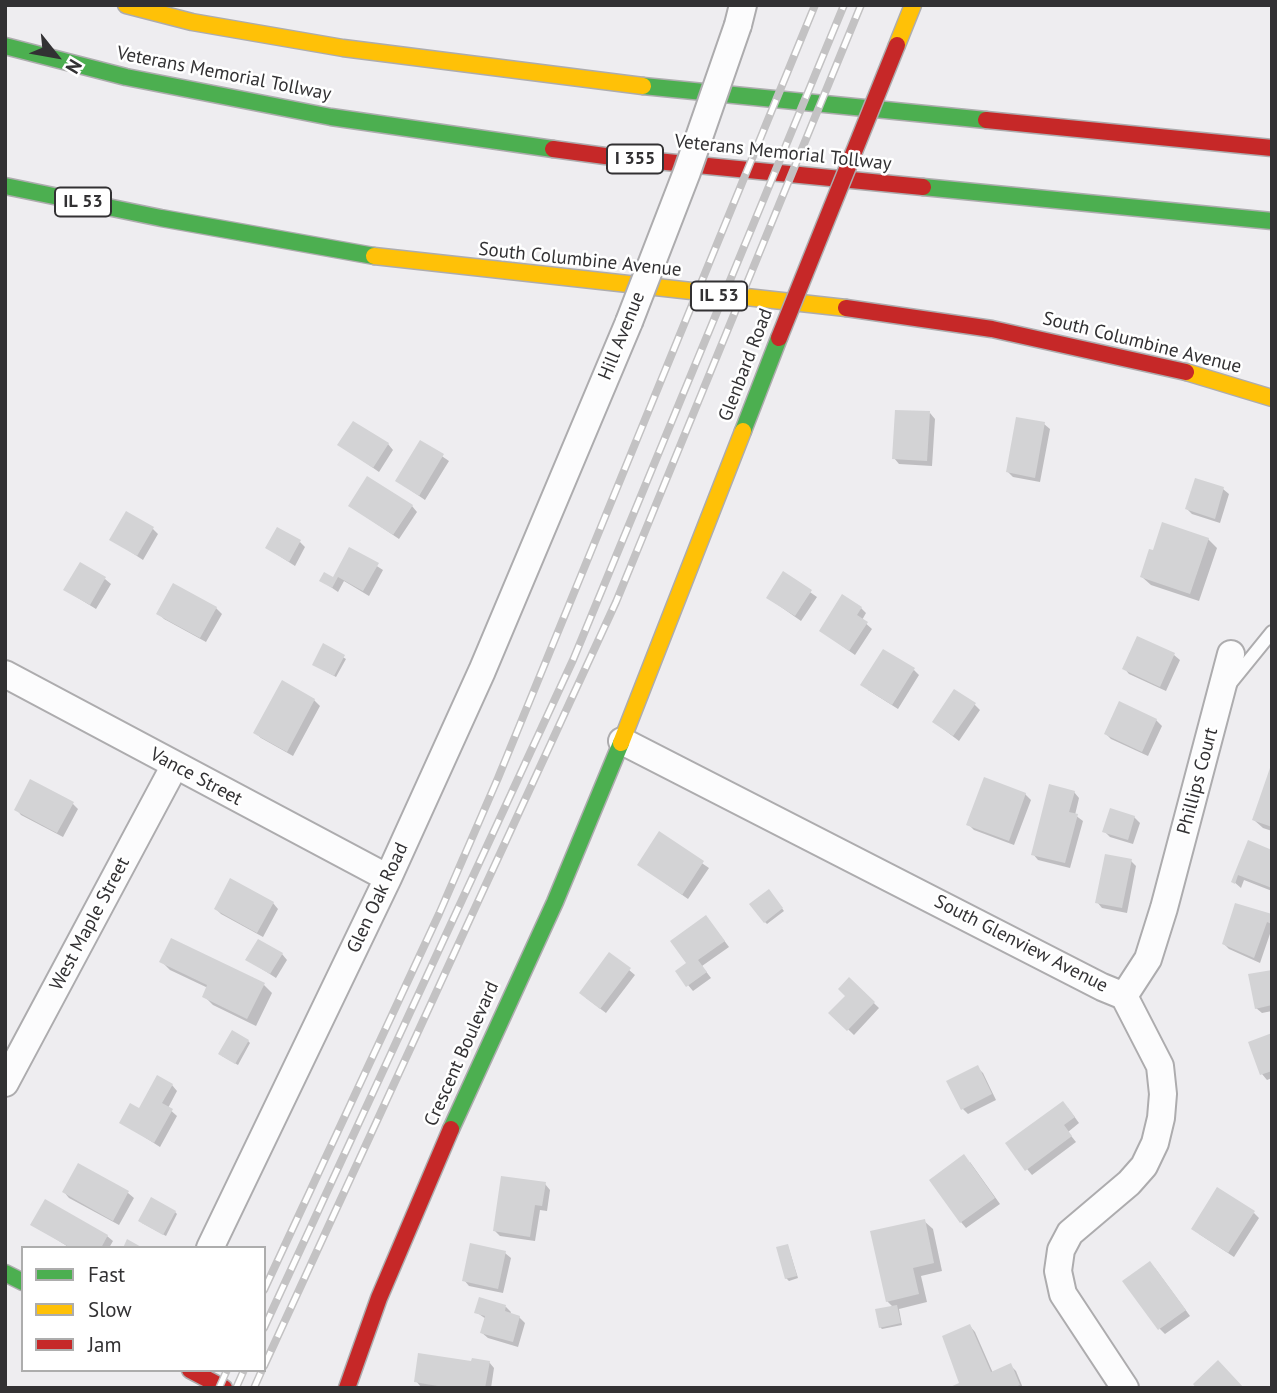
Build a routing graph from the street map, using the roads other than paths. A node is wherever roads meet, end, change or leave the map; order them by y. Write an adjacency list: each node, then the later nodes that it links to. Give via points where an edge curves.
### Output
1 (126, 5): 5 (main road, via 192,22 343,48 620,84)
2 (913, 5): 14 (main road, Glenbard Road, bridge)
3 (741, 15): 9 (street, Hill Avenue, bridge, via 629,322)
4 (5, 47): 7 (main road, Veterans Memorial Tollway / I 355, via 126,77 331,117 605,156)
5 (1272, 148)
6 (5, 186): 8 (main road, South Columbine Avenue / IL 53, via 396,260 879,312 992,329 1165,366)
7 (1272, 220)
8 (1272, 398)
9 (534, 544): 16 (street, Glen Oak Road)
10 (1272, 632): 13 (lane)
11 (1231, 654): 13 (street, Phillips Court)
12 (5, 674): 15 (street, Vance Street)
13 (1222, 693): 17 (street, Phillips Court, via 1148,959)
14 (622, 741): 17 (street, South Glenview Avenue); 24 (main road, Crescent Boulevard, via 379,1298)
15 (175, 765): 16 (street, Vance Street); 18 (street, West Maple Street)
16 (388, 878): 19 (street, Glen Oak Road)
17 (1124, 996): 25 (street, South Glenview Avenue, via 1160,1066 1161,1118 1144,1166 1070,1233 1058,1271 1063,1294)
18 (5, 1083)
19 (211, 1246)
20 (5, 1273): 21 (main road)
21 (21, 1281)
22 (194, 1372): 23 (main road)
23 (224, 1388)
24 (347, 1388)
25 (1125, 1388)

